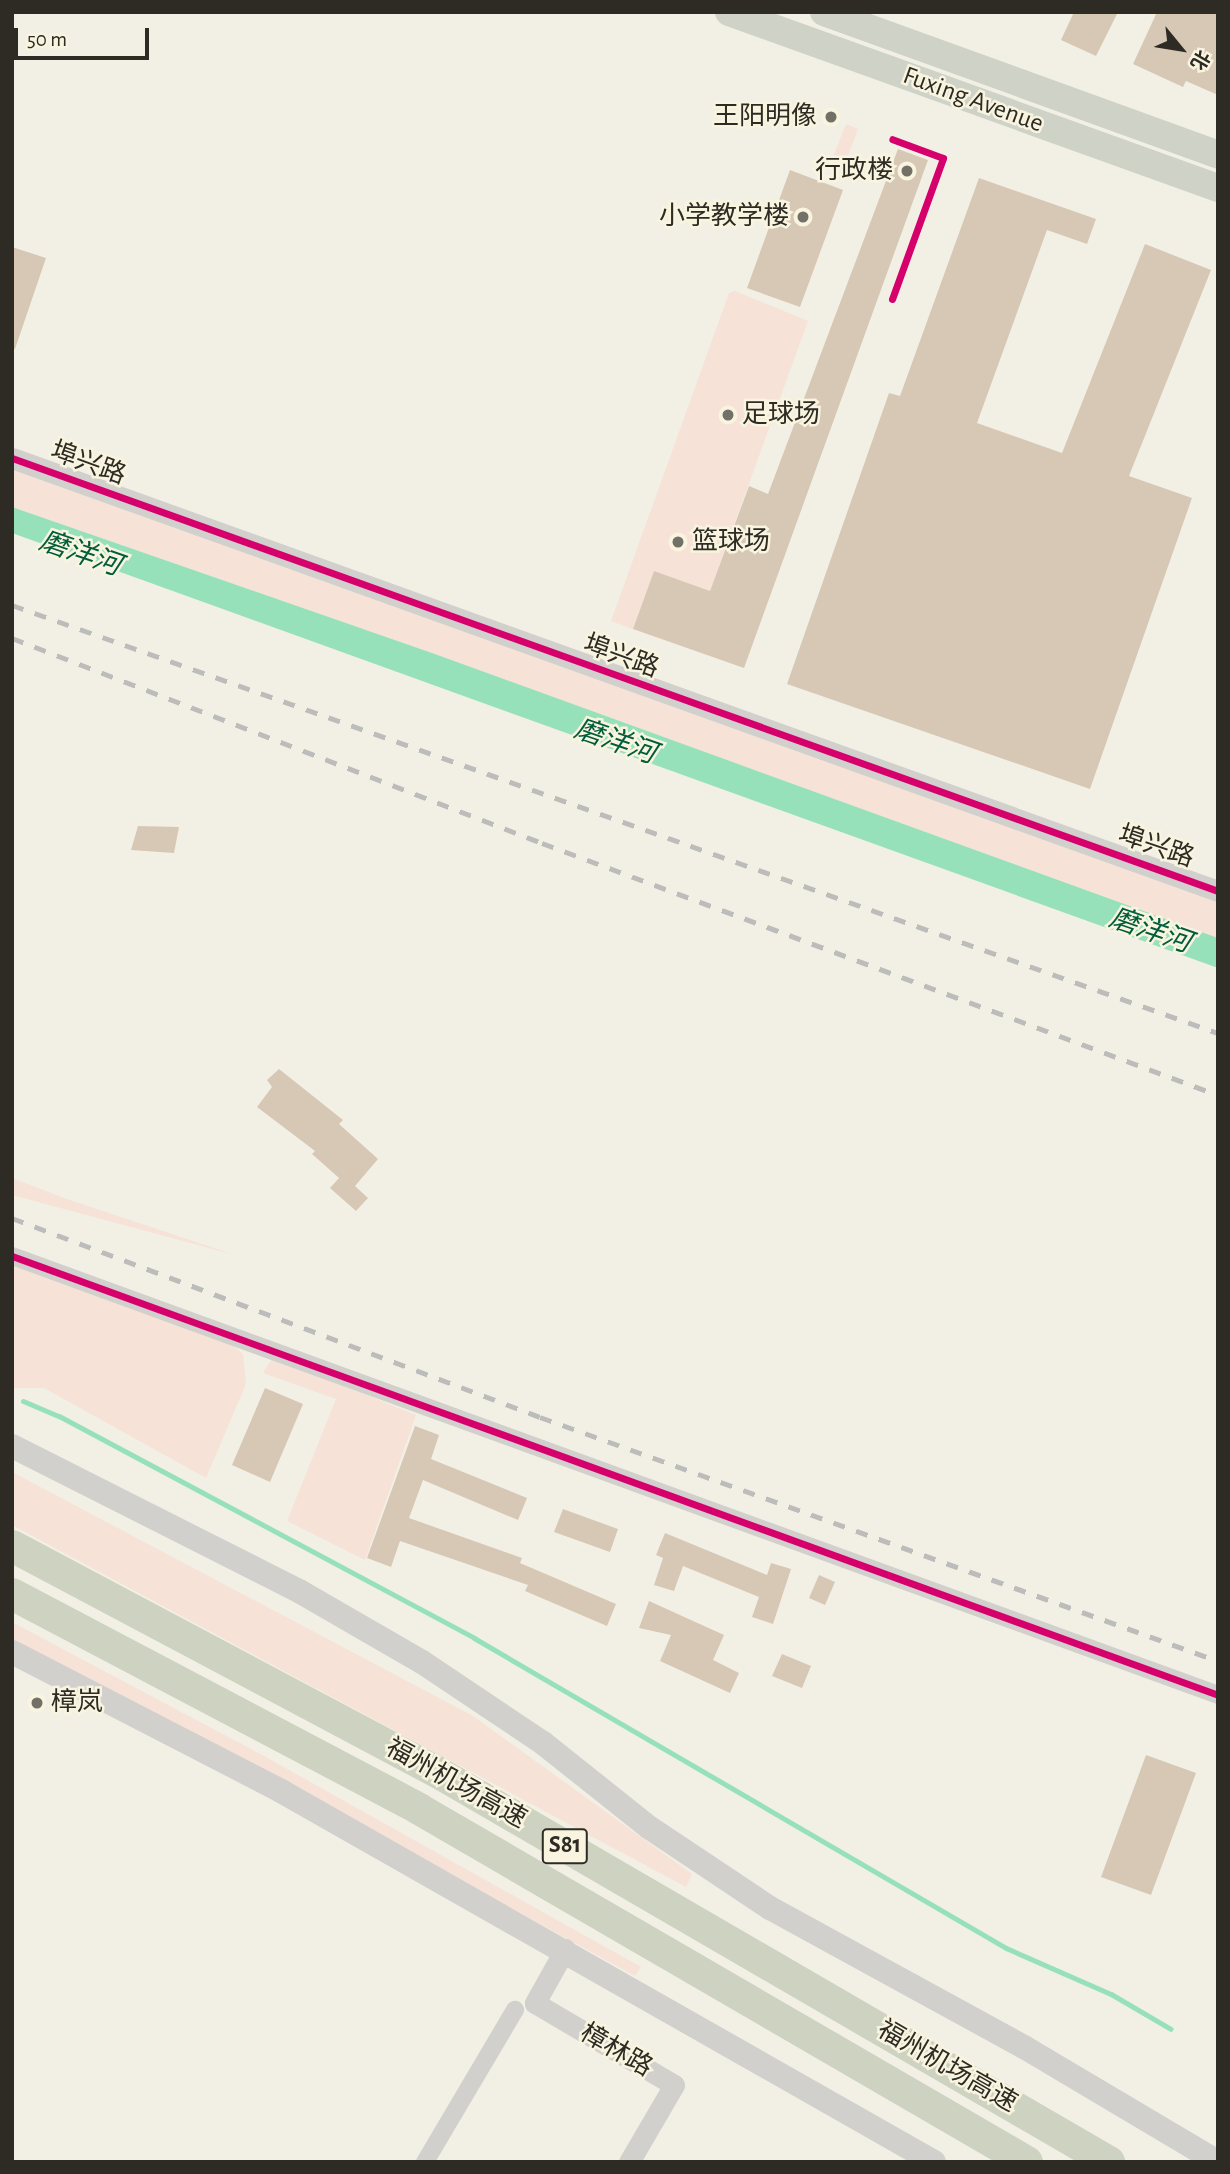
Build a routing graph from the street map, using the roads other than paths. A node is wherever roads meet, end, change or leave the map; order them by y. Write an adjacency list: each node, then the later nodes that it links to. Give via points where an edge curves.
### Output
1 (729, 12): 4 (main road, Fuxing Avenue)
2 (824, 12): 3 (main road, Fuxing Avenue)
3 (1218, 155)
4 (1218, 188)
5 (12, 458): 6 (street, 埠兴路)
6 (1218, 891)
7 (12, 1256): 12 (street)
8 (12, 1446): 15 (main road, via 299,1591 422,1662 543,1743 650,1828 770,1908 1024,2047)
9 (12, 1546): 20 (highway, 福州机场高速 / S81, via 439,1773)
10 (12, 1594): 19 (highway, 福州机场高速 / S81, via 419,1810)
11 (12, 1652): 13 (main road, via 281,1791)
12 (1218, 1695)
13 (565, 1949): 17 (street, 樟林路, via 535,2003 674,2085); 18 (main road)
14 (514, 2010): 16 (street)
15 (1218, 2161)
16 (425, 2162)
17 (629, 2162)
18 (934, 2162)
19 (1027, 2162)
20 (1109, 2162)

